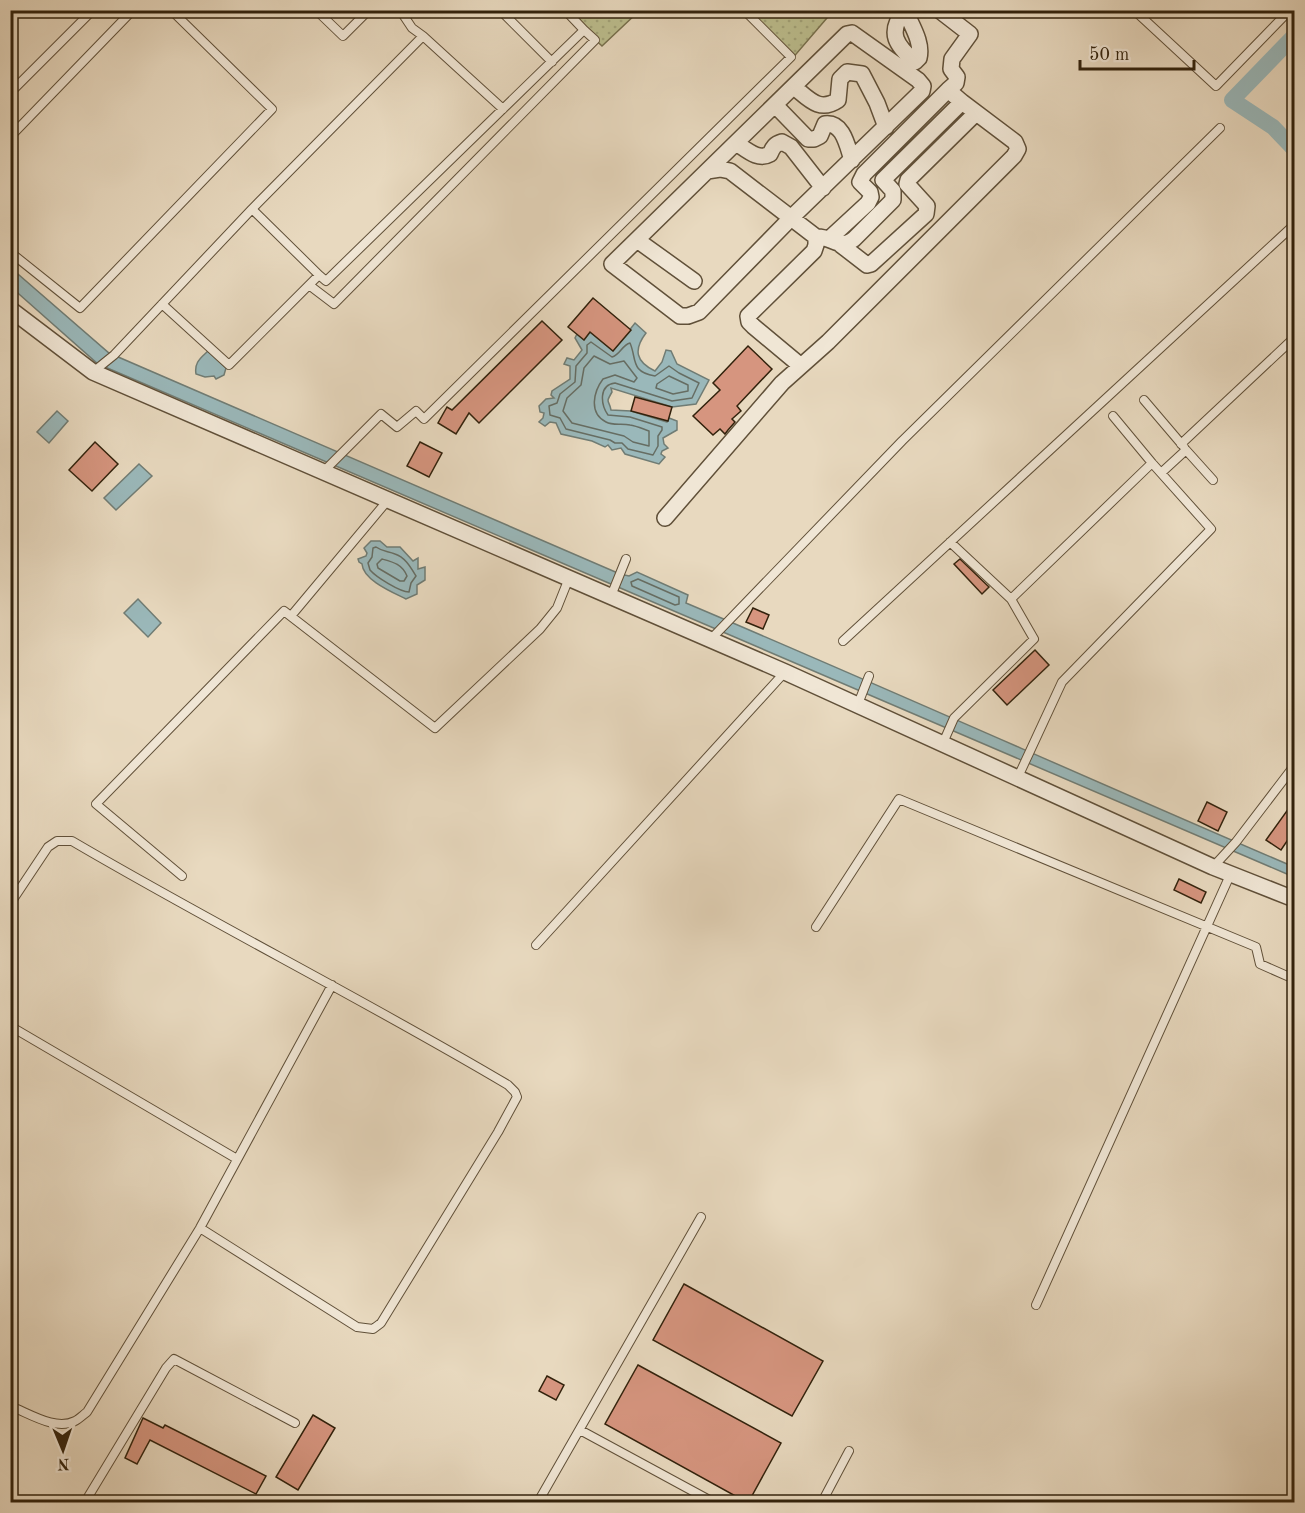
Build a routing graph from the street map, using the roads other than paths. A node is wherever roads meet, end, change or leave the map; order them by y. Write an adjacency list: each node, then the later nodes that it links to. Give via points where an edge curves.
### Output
1 (93, 10): 18 (lane)
2 (133, 10): 25 (lane)
3 (171, 10): 36 (lane, via 272,109 81,308)
4 (316, 10): 5 (lane, via 343,36)
5 (369, 10)
6 (400, 10): 14 (lane)
7 (501, 10): 15 (lane)
8 (565, 10): 13 (lane)
9 (744, 10): 49 (lane, via 791,57 424,418 416,411 397,427 381,414)
10 (939, 10): 17 (street, via 970,34 952,59 951,69 957,77)
11 (1134, 10): 12 (lane, via 1216,86)
12 (1290, 10)
13 (584, 30): 15 (lane); 39 (lane, via 595,40 334,304)
14 (423, 36): 21 (lane); 31 (lane)
15 (552, 62): 21 (lane)
16 (794, 87): 20 (street); 23 (street, via 815,103 831,105 838,100 840,79 847,72 862,74); 23 (street, via 852,33 923,86)
17 (948, 90): 19 (street); 35 (street, via 861,178 870,192 868,203)
18 (10, 93)
19 (962, 102): 22 (street); 35 (street, via 883,180 894,191 893,200 848,244)
20 (775, 105): 26 (street); 27 (street, via 808,139 820,136 825,124 837,126)
21 (503, 109): 37 (lane, via 326,280)
22 (976, 113): 35 (street, via 907,184 927,206 927,214 871,264); 43 (street, via 1015,142 1018,149 1014,156)
23 (886, 127): 27 (street)
24 (1220, 128): 60 (lane, via 902,441)
25 (10, 137)
26 (733, 146): 28 (street); 29 (street, via 727,160); 30 (street, via 765,157 782,142 791,147)
27 (852, 160): 30 (street)
28 (707, 171): 29 (street); 34 (street)
29 (730, 171): 32 (street)
30 (823, 188): 32 (street)
31 (252, 209): 37 (lane); 40 (lane)
32 (792, 217): 34 (street, via 699,312 688,316 680,316 612,264); 35 (street)
33 (1294, 225): 54 (lane)
34 (637, 240): 38 (street)
35 (829, 240): 43 (street, via 816,244 814,251 748,316 753,326)
36 (10, 252)
37 (320, 275): 39 (lane)
38 (694, 281)
39 (309, 285): 40 (lane, via 229,365)
40 (162, 304): 44 (lane)
41 (10, 309): 44 (street)
42 (1294, 338): 47 (lane)
43 (801, 366): 53 (street)
44 (97, 369): 49 (street)
45 (1144, 400): 47 (lane)
46 (1113, 416): 48 (lane)
47 (1184, 447): 50 (lane); 51 (lane)
48 (1152, 464): 50 (lane); 58 (lane)
49 (328, 468): 52 (street)
50 (1161, 473): 67 (lane, via 1211,529 1062,682)
51 (1213, 480)
52 (388, 500): 56 (street); 59 (lane)
53 (664, 518)
54 (951, 542): 58 (lane); 61 (lane)
55 (626, 560): 57 (lane)
56 (569, 578): 57 (street); 59 (lane, via 557,608 540,629 435,728)
57 (613, 591): 60 (street)
58 (1011, 599): 65 (lane, via 1034,639 954,718)
59 (291, 616): 70 (lane, via 284,610 96,804)
60 (716, 635): 62 (street)
61 (843, 641)
62 (785, 672): 64 (street); 75 (lane)
63 (868, 678): 64 (lane)
64 (860, 698): 65 (street)
65 (946, 736): 67 (street)
66 (1294, 766): 68 (lane)
67 (1018, 777): 68 (street)
68 (1213, 867): 69 (street)
69 (1231, 873): 71 (street); 74 (lane)
70 (182, 876)
71 (1294, 899)
72 (10, 904): 77 (lane, via 48,847 57,841 72,841)
73 (816, 927): 74 (lane, via 899,799)
74 (1208, 927): 76 (lane, via 1256,947 1260,964); 82 (lane)
75 (536, 945)
76 (1294, 979)
77 (332, 986): 79 (lane); 81 (lane, via 508,1085 517,1096 498,1132 381,1323 373,1329 357,1327)
78 (10, 1026): 79 (lane)
79 (237, 1159): 81 (lane)
80 (701, 1217): 85 (lane)
81 (200, 1228): 83 (lane, via 87,1412 64,1424)
82 (1036, 1305)
83 (10, 1406)
84 (295, 1423): 87 (lane, via 174,1359)
85 (580, 1430): 88 (lane); 89 (lane)
86 (849, 1451): 90 (lane)
87 (85, 1503)
88 (538, 1503)
89 (713, 1503)
90 (822, 1503)

